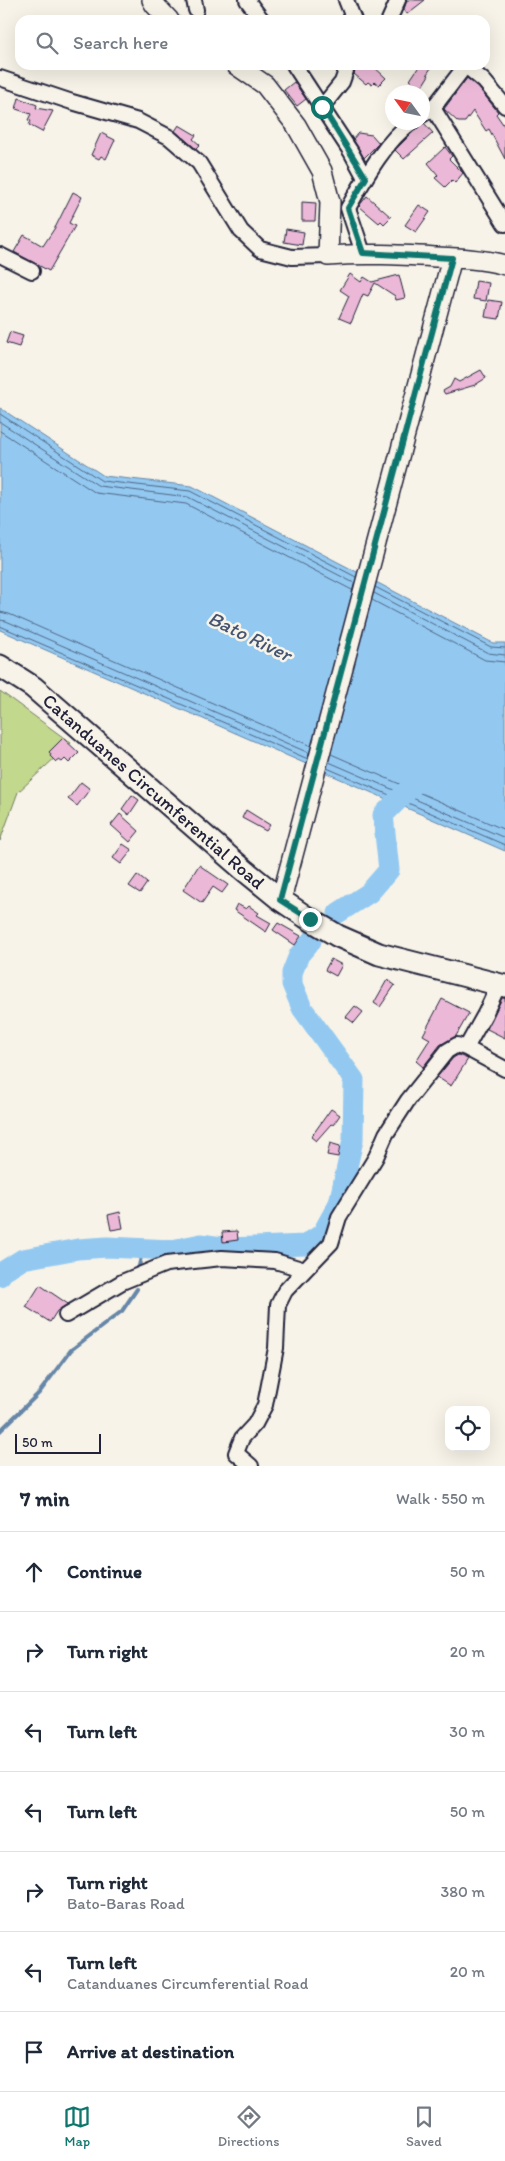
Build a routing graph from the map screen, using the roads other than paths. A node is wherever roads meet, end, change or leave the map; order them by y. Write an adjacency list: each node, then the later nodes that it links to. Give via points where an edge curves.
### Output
1 (152, 0): 5 (main road)
2 (248, 0): 6 (street)
3 (346, 0): 7 (street)
4 (398, 0): 8 (street)
5 (164, 15)
6 (258, 15)
7 (352, 15)
8 (391, 15)
9 (243, 70): 24 (main road, via 265,85 296,125 322,171 330,202)
10 (297, 70): 16 (street)
11 (346, 70): 16 (street, via 342,82)
12 (463, 70): 17 (street)
13 (471, 70): 15 (street)
14 (0, 78): 24 (street, via 138,121 169,136 198,163 240,231 260,250 292,256)
15 (505, 106)
16 (322, 107): 20 (street)
17 (430, 110)
18 (430, 115): 21 (street)
19 (400, 130): 20 (street)
20 (366, 178): 22 (street, via 348,208)
21 (505, 224)
22 (363, 253): 24 (main road); 25 (main road)
23 (0, 255): 27 (street)
24 (328, 256)
25 (452, 258): 26 (main road); 29 (main road)
26 (505, 265)
27 (32, 271)
28 (0, 666): 29 (main road, Catanduanes Circumferential Road, via 33,687)
29 (280, 900): 30 (main road, Catanduanes Circumferential Road, via 338,936 379,954)
30 (502, 985): 31 (street)
31 (466, 1048): 32 (street); 33 (street, via 457,1045 447,1051 408,1100 340,1216 331,1243)
32 (505, 1069)
33 (305, 1270): 34 (street, via 275,1260 231,1258 166,1264 122,1282); 35 (street, via 285,1291 278,1305 276,1348 265,1405 255,1424 242,1438 236,1453)
34 (66, 1315)
35 (251, 1466)

